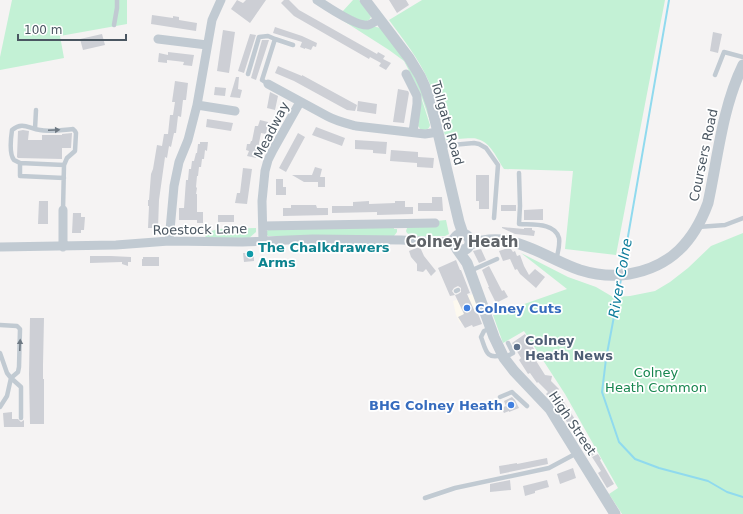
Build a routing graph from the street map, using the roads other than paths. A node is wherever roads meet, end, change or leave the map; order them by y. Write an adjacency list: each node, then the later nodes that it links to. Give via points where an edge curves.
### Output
1 (117, 0): 6 (lane)
2 (221, 0): 10 (street, via 212,20)
3 (317, 0): 5 (street, via 363,25 373,23)
4 (365, 0): 5 (street, Tollgate Road)
5 (379, 18): 23 (street, Tollgate Road, via 420,76)
6 (114, 25)
7 (158, 39): 10 (street)
8 (275, 39): 9 (lane); 13 (lane, via 268,36 260,37); 16 (lane, via 262,80)
9 (293, 44)
10 (208, 45): 18 (street)
11 (743, 57): 15 (lane, via 724,52)
12 (743, 65): 35 (street, Coursers Road, via 728,104 708,203)
13 (248, 74)
14 (406, 74): 22 (street, via 417,96)
15 (715, 75)
16 (268, 84): 17 (street, Meadway)
17 (300, 102): 22 (street, Meadway, via 346,124); 34 (street, Meadway, via 268,160 263,187)
18 (197, 105): 20 (street); 37 (street, via 174,186)
19 (36, 110): 21 (lane)
20 (235, 111)
21 (35, 129): 25 (lane, via 17,126 12,130 12,154 14,160); 26 (lane, one-way to 26, via 75,131 75,151 66,158)
22 (412, 132): 23 (street, Meadway)
23 (438, 132): 24 (street, Tollgate Road)
24 (441, 146): 30 (lane, via 474,143 486,148 498,165); 39 (street, Tollgate Road)
25 (20, 163): 26 (lane); 28 (lane, via 20,176)
26 (64, 165): 28 (lane)
27 (519, 173): 43 (lane, via 519,224 552,228 559,238)
28 (64, 178): 29 (lane)
29 (63, 210): 41 (street)
30 (494, 218)
31 (743, 218): 35 (lane, via 725,225)
32 (435, 223): 33 (street, Roestock Lane)
33 (400, 224): 34 (street, Roestock Lane); 36 (street)
34 (263, 226): 38 (street, Meadway)
35 (698, 227): 43 (street, Coursers Road, via 672,256 658,265 637,272 622,275 596,274)
36 (401, 240): 38 (street, Roestock Lane); 39 (street, Roestock Lane)
37 (170, 241): 38 (street, Roestock Lane); 41 (street, Roestock Lane)
38 (263, 241)
39 (462, 241): 43 (street, Coursers Road, via 492,239 515,242); 44 (street, High Street)
40 (0, 247): 41 (street, Roestock Lane)
41 (63, 247)
42 (497, 259): 44 (lane)
43 (556, 260)
44 (469, 267): 48 (street, High Street, via 471,285)
45 (0, 325): 49 (lane, one-way to 45, via 18,372 19,367 20,329 17,326)
46 (508, 343): 48 (lane, via 513,353)
47 (0, 353): 49 (lane)
48 (503, 356): 54 (street, High Street, via 550,409)
49 (11, 378): 52 (lane, via 8,396); 53 (lane, via 21,387)
50 (500, 398): 51 (lane, via 512,392)
51 (527, 406)
52 (0, 407)
53 (21, 418)
54 (577, 453): 55 (lane, via 549,468 455,488); 56 (street, High Street)
55 (425, 498)
56 (615, 514)

